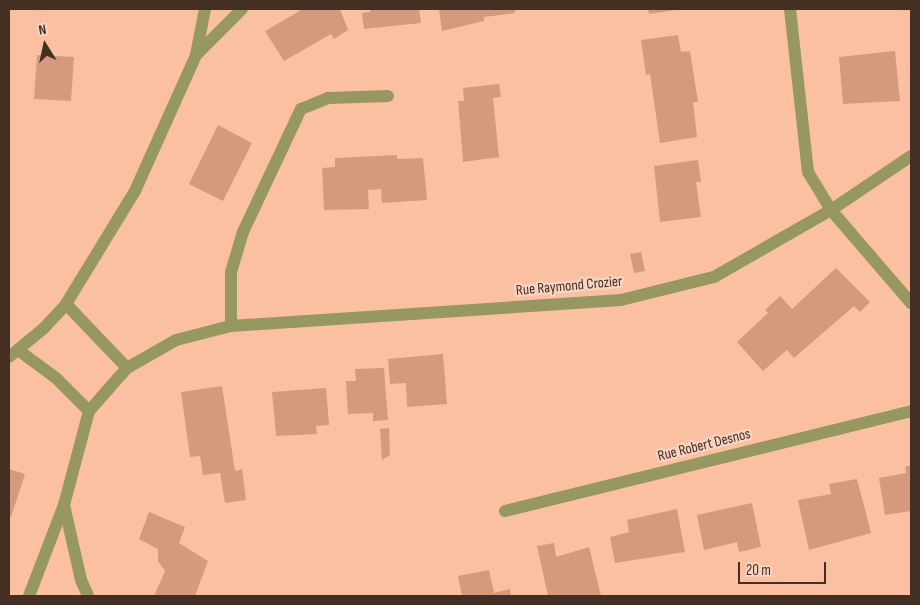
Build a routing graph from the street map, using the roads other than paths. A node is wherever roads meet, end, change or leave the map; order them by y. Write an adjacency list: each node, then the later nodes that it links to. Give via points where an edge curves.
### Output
1 (205, 9): 4 (street)
2 (242, 9): 4 (street)
3 (790, 9): 7 (street, via 808,172)
4 (196, 55): 9 (street, via 135,191)
5 (388, 96): 10 (street, via 328,98 301,109 243,232 231,272)
6 (911, 156): 7 (street, Rue Raymond Crozier)
7 (832, 210): 8 (street); 10 (street, Rue Raymond Crozier, via 714,276 621,300)
8 (911, 303)
9 (66, 304): 11 (street); 12 (street)
10 (231, 326): 12 (street, Rue Raymond Crozier, via 176,340)
11 (14, 353): 13 (street, via 56,378)
12 (127, 368): 13 (street, Rue Raymond Crozier)
13 (89, 411): 15 (street)
14 (911, 411): 16 (street, Rue Robert Desnos)
15 (64, 505): 17 (street); 18 (street, via 81,580)
16 (505, 511)
17 (29, 596)
18 (88, 596)

